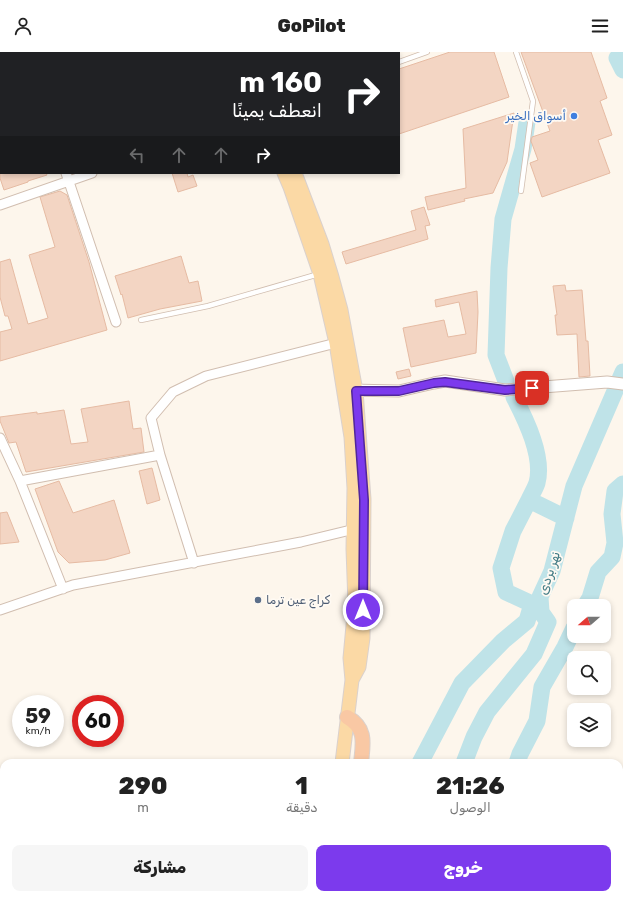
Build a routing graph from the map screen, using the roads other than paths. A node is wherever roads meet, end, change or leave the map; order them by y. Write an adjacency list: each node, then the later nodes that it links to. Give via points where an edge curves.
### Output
1 (427, 52): 3 (lane)
2 (516, 52): 8 (lane, via 532,101)
3 (400, 62)
4 (86, 174): 7 (street)
5 (284, 174): 10 (main road)
6 (296, 174): 15 (main road, via 322,244 341,310)
7 (68, 177): 9 (street); 12 (street)
8 (521, 191)
9 (0, 205)
10 (320, 274): 11 (lane, via 208,306); 13 (main road)
11 (141, 320)
12 (116, 322)
13 (336, 343): 15 (main road); 17 (street, via 206,376 173,392 151,418)
14 (623, 384): 15 (street, via 607,382 505,390 445,382 399,391)
15 (350, 391): 19 (main road)
16 (0, 438): 18 (street)
17 (160, 455): 18 (street); 20 (street)
18 (20, 481): 21 (street)
19 (358, 528): 20 (street, via 301,542); 23 (main road, via 350,658 352,680)
20 (194, 562): 21 (street)
21 (63, 589): 22 (street)
22 (0, 610)
23 (347, 717): 24 (main road); 25 (highway, via 356,723 361,732)
24 (342, 759)
25 (361, 759)

